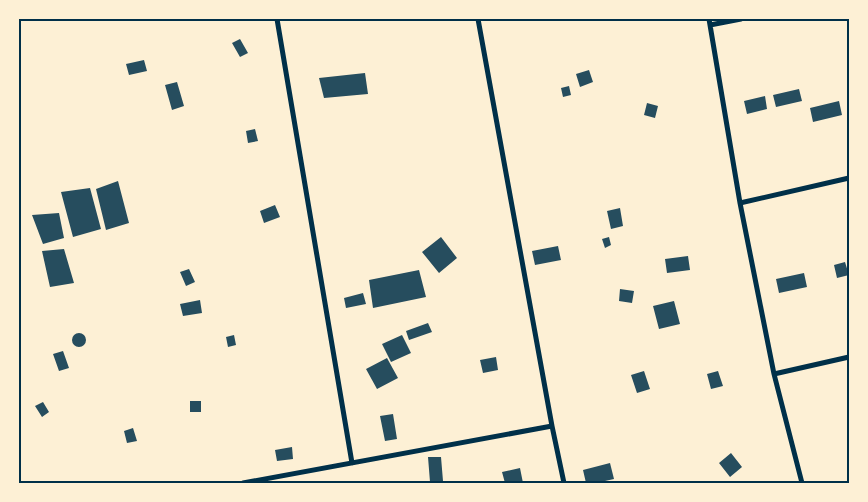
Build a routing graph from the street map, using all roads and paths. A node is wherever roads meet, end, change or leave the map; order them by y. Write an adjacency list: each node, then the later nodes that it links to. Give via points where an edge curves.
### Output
1 (277, 19): 10 (street)
2 (478, 19): 9 (street)
3 (742, 19): 4 (street)
4 (710, 22): 6 (street)
5 (849, 178): 6 (street)
6 (740, 203): 8 (street)
7 (849, 357): 8 (street)
8 (774, 374): 13 (street)
9 (552, 426): 10 (street); 12 (street)
10 (352, 463): 11 (street)
11 (243, 483)
12 (564, 483)
13 (802, 483)

